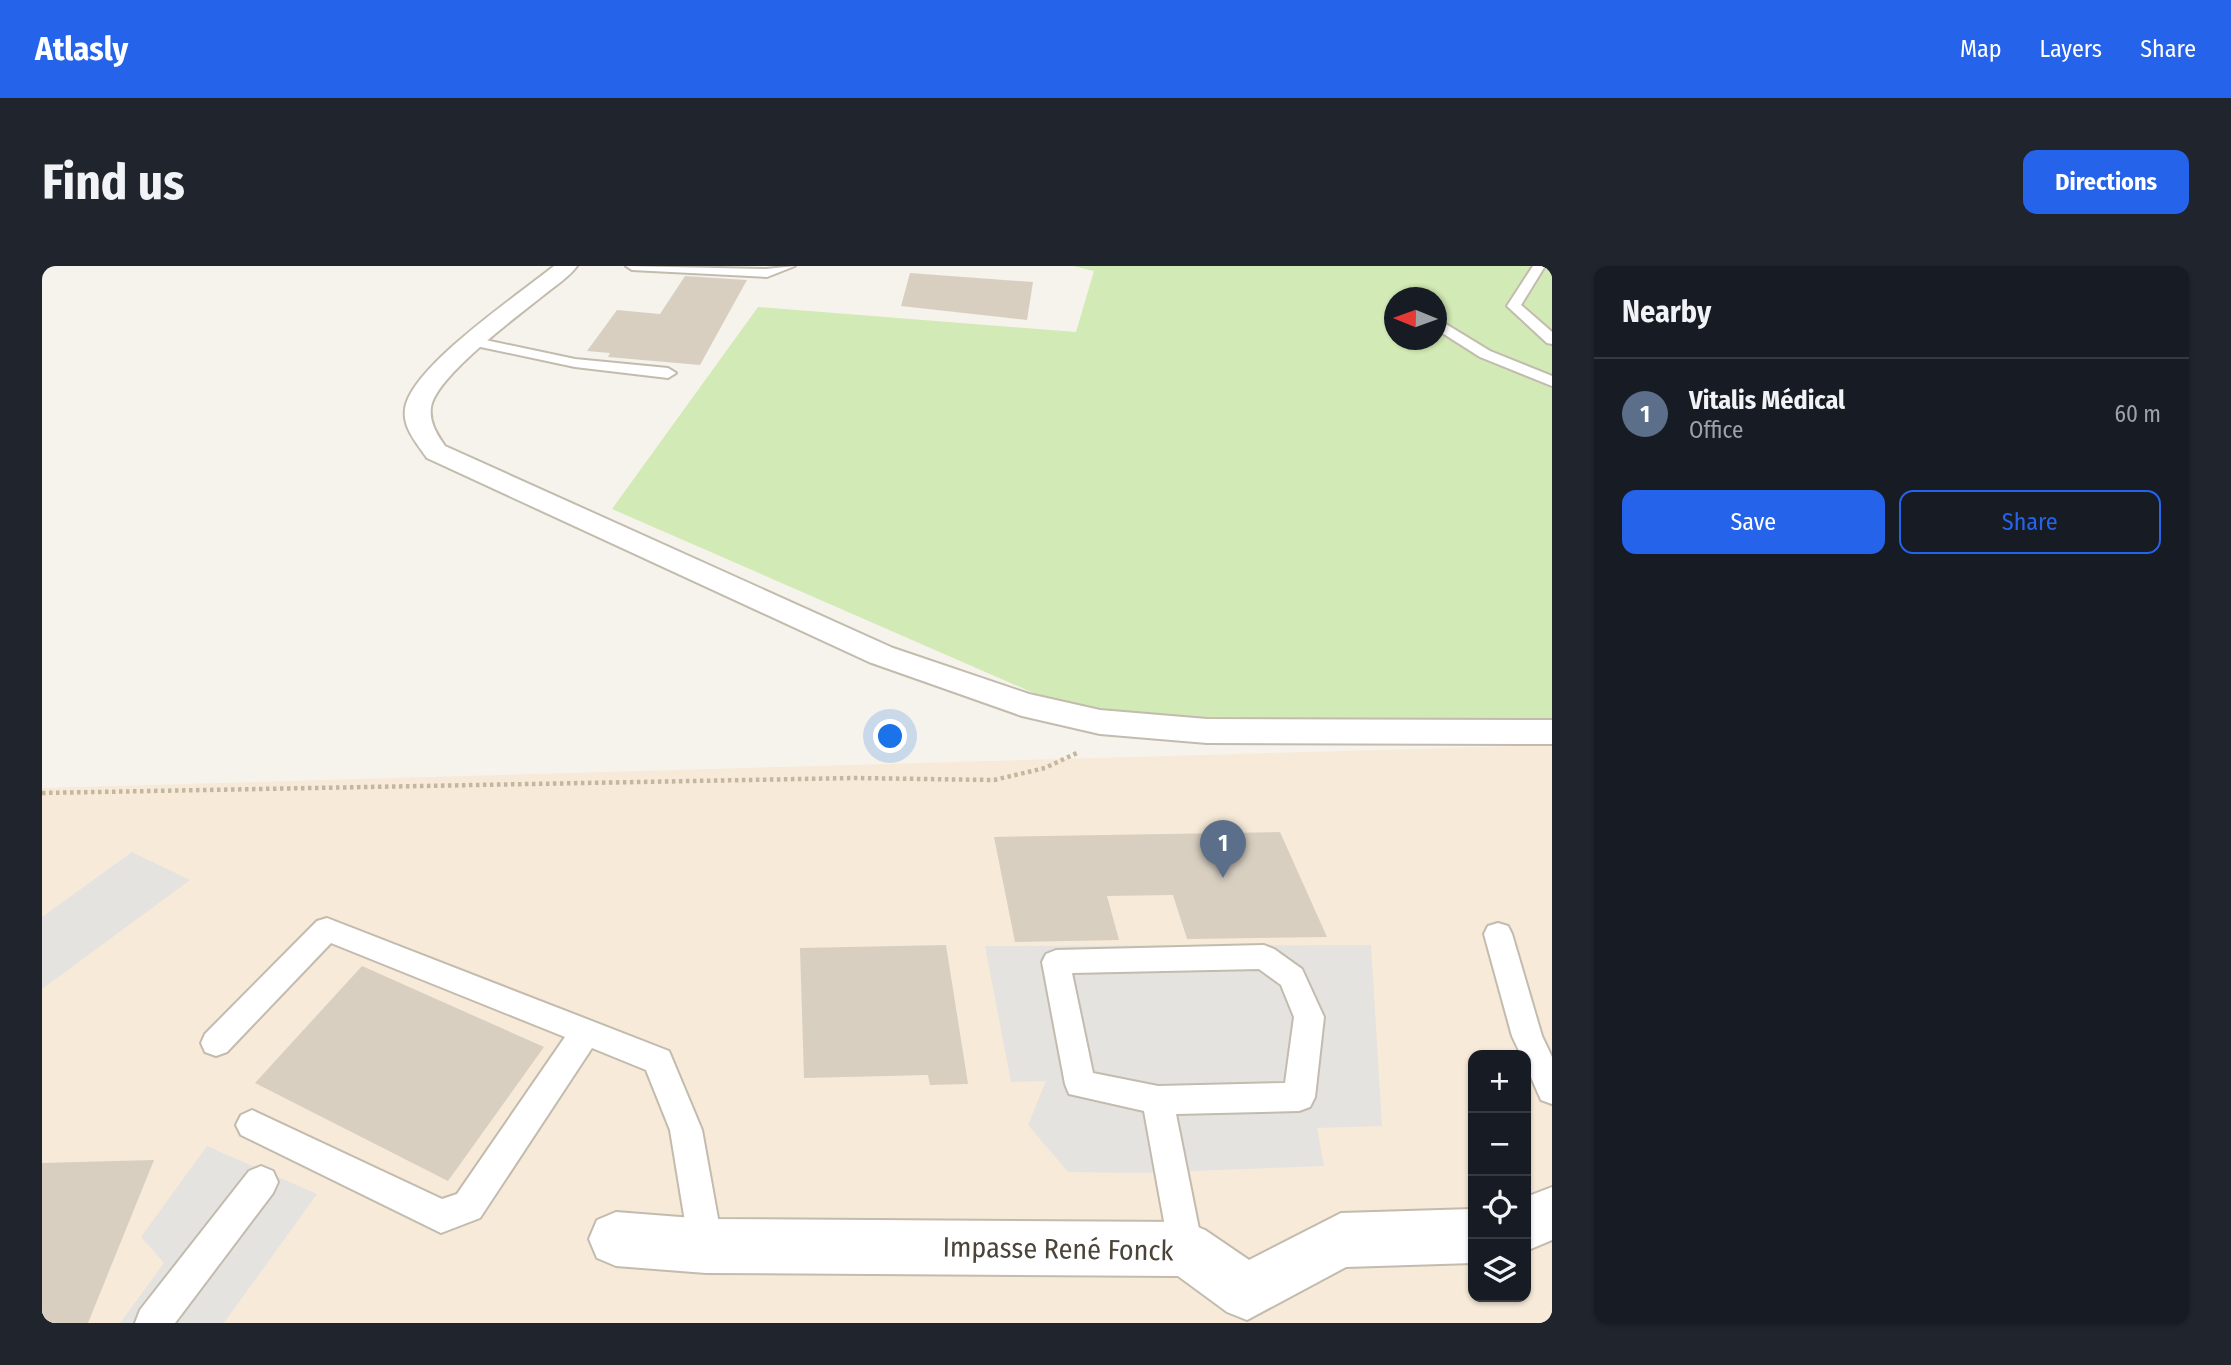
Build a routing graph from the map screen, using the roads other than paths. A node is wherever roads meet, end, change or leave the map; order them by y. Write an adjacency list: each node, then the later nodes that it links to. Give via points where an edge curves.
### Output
1 (567, 266): 7 (street)
2 (632, 266): 3 (lane, via 767,273)
3 (789, 266)
4 (1539, 266): 6 (lane, via 1514,306)
5 (1447, 329): 9 (lane, via 1485,354)
6 (1552, 340)
7 (476, 342): 8 (lane, via 575,363); 10 (street, via 419,401 418,428 436,452 881,655 1022,704 1100,722 1207,732)
8 (668, 373)
9 (1552, 381)
10 (1552, 732)
11 (1498, 934): 14 (lane, via 1527,1036)
12 (585, 1033): 13 (lane, via 327,929); 16 (lane, via 468,1206 441,1216); 22 (lane, via 658,1061 686,1130)
13 (216, 1043)
14 (1552, 1090)
15 (1158, 1100): 15 (lane, via 1299,1097 1309,1017 1292,977 1264,957 1056,962 1080,1084); 23 (lane)
16 (252, 1125)
17 (261, 1182): 25 (lane)
18 (1552, 1213): 19 (street)
19 (1531, 1222)
20 (1468, 1236): 24 (street, Impasse René Fonck, via 1341,1240)
21 (616, 1239): 22 (street, Impasse René Fonck)
22 (706, 1246): 23 (street, Impasse René Fonck)
23 (1186, 1249): 24 (street, Impasse René Fonck)
24 (1248, 1308)
25 (153, 1323)

